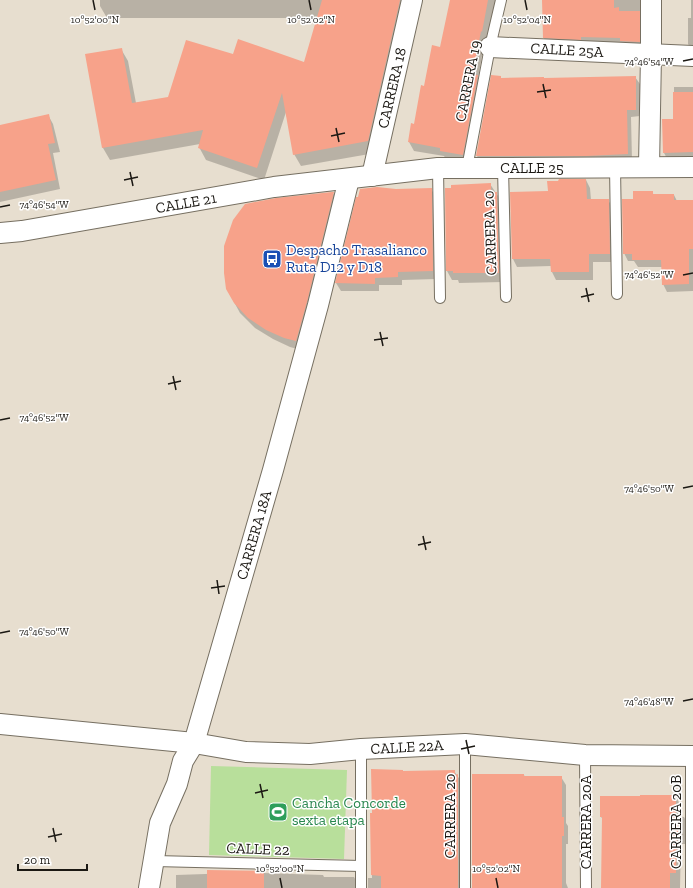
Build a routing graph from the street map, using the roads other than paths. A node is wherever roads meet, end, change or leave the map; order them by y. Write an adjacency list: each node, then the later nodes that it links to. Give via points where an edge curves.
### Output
1 (412, 0): 13 (street, CARRERA 18)
2 (501, 0): 4 (lane, CARRERA 19)
3 (651, 0): 5 (street)
4 (490, 47): 5 (street, CALLE 25A); 11 (lane, CARRERA 19)
5 (651, 54): 6 (street, CALLE 25A); 8 (street)
6 (693, 56)
7 (615, 167): 8 (street, CALLE 25); 12 (street, CALLE 25); 16 (lane)
8 (649, 167): 9 (street, CALLE 25)
9 (693, 167)
10 (438, 168): 11 (street, CALLE 25); 13 (street, CALLE 25); 18 (lane)
11 (467, 168): 12 (street, CALLE 25)
12 (503, 168): 17 (lane, CARRERA 20)
13 (372, 176): 14 (street, CALLE 21)
14 (349, 179): 15 (street, CALLE 21, via 274,187); 20 (street, CARRERA 18A, via 273,470)
15 (0, 233)
16 (617, 294)
17 (506, 297)
18 (440, 298)
19 (0, 724): 20 (street, CALLE 22A)
20 (194, 743): 22 (street, CALLE 22A, via 246,752 310,754); 25 (street, CARRERA 18A, via 183,761 177,784 160,823)
21 (465, 744): 22 (street, CALLE 22A); 23 (street, CALLE 22A); 29 (lane, CARRERA 20)
22 (361, 749): 26 (lane)
23 (585, 755): 24 (street, CALLE 22A); 30 (lane, CARRERA 20A)
24 (692, 756): 31 (lane, CARRERA 20B)
25 (155, 861): 26 (lane, CALLE 22); 27 (street, CARRERA 18A)
26 (361, 866): 28 (lane)
27 (149, 888)
28 (361, 888)
29 (465, 888)
30 (586, 888)
31 (690, 888)

